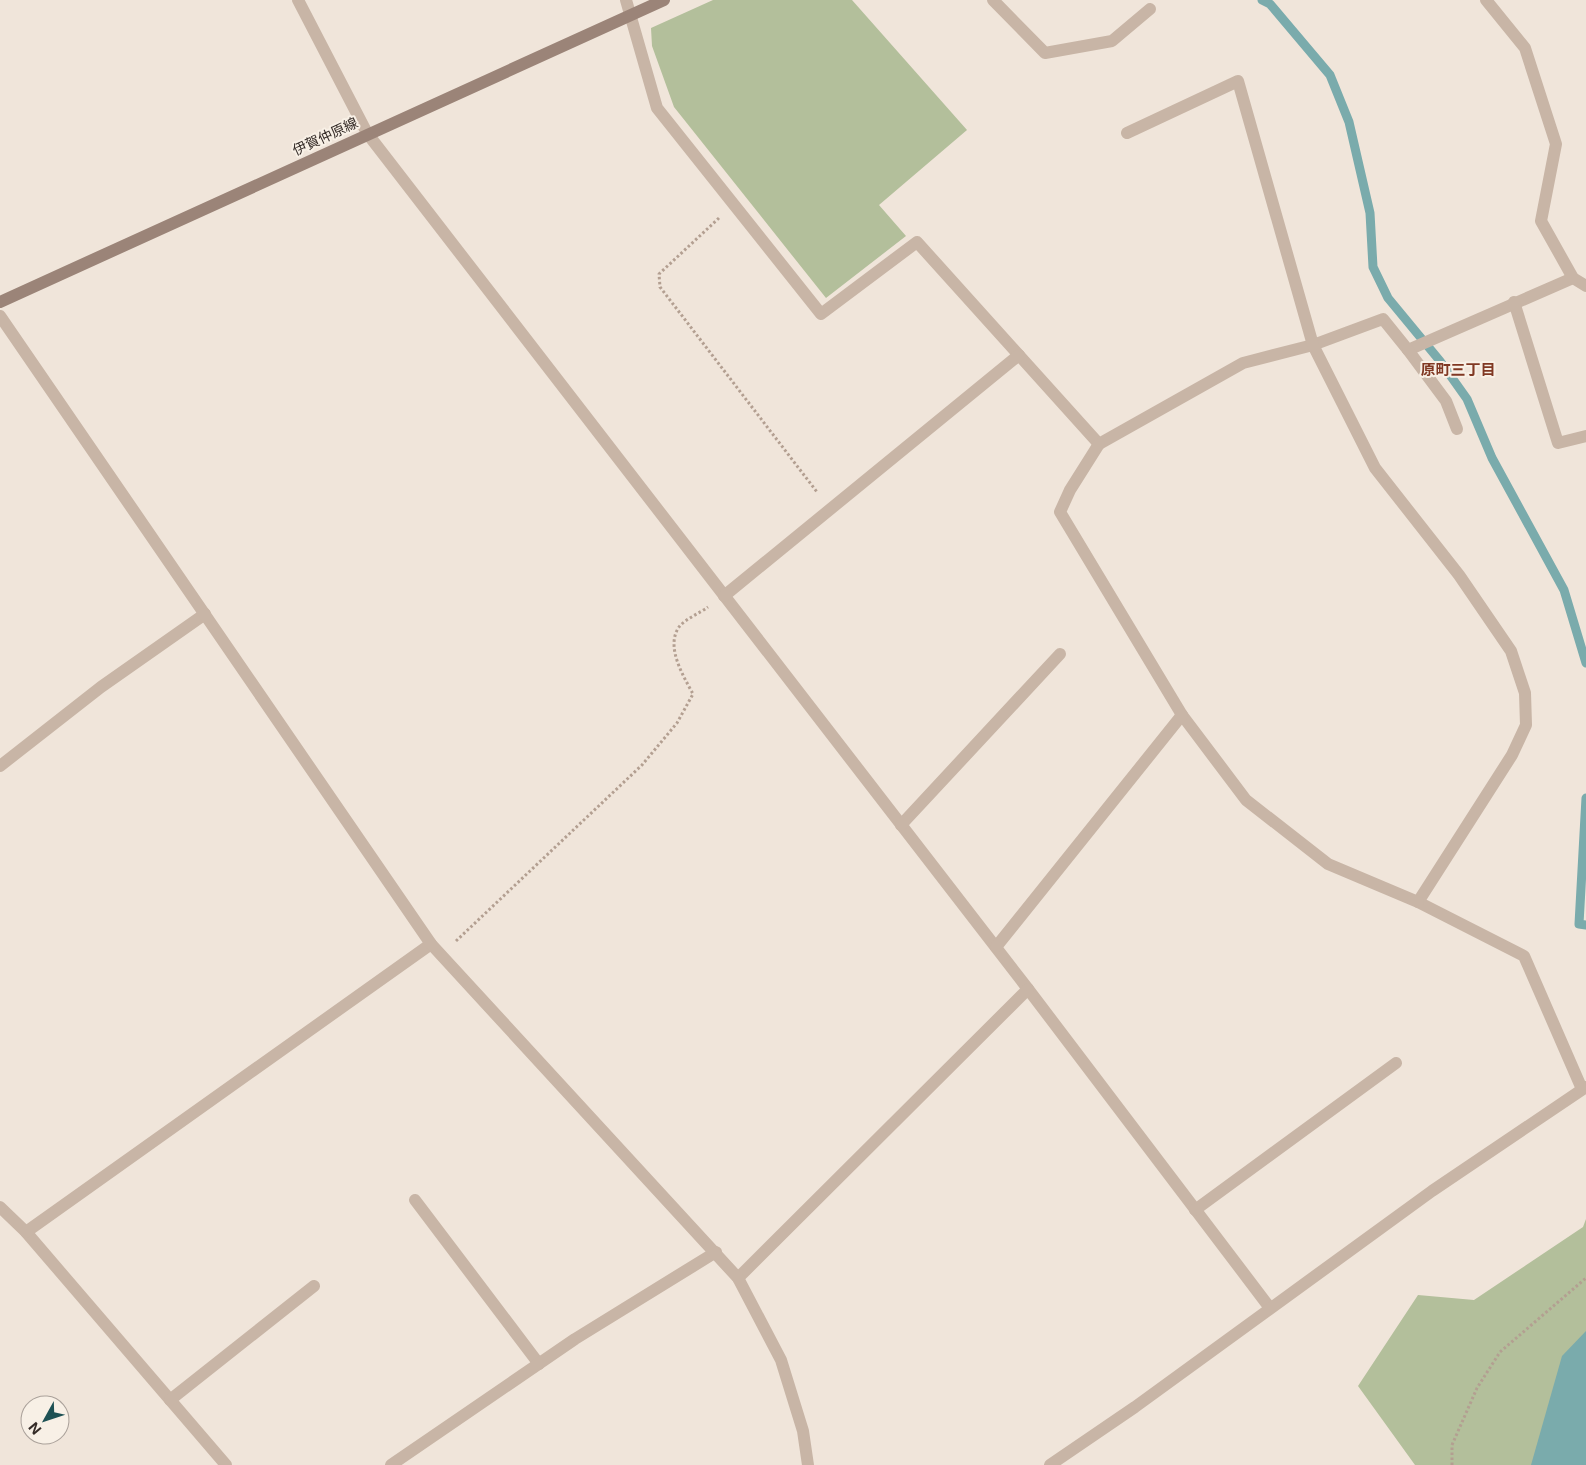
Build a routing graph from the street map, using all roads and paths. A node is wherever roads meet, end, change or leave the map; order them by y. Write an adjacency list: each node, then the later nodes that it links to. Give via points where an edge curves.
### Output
1 (298, 0): 8 (street)
2 (626, 0): 7 (street)
3 (664, 0): 7 (main road, 伊賀仲原線)
4 (993, 0): 6 (street, via 1045,53 1112,41)
5 (1486, 0): 11 (street, via 1525,48 1556,144 1541,222)
6 (1150, 9)
7 (632, 16): 8 (main road, 伊賀仲原線); 10 (street, via 657,108)
8 (367, 133): 13 (main road, 伊賀仲原線); 23 (street)
9 (1127, 133): 16 (street, via 1238,81)
10 (734, 205): 18 (street, via 821,314 917,242); 22 (path, via 659,274 660,287)
11 (1573, 278): 12 (street); 14 (street)
12 (1586, 286)
13 (0, 302)
14 (1514, 302): 17 (street); 20 (street, via 1558,444)
15 (0, 316): 24 (street)
16 (1313, 345): 17 (street, via 1383,319); 21 (street, via 1243,363); 29 (street, via 1375,468 1459,575 1511,651 1525,694 1526,726 1512,755)
17 (1408, 350): 19 (street, via 1446,401)
18 (1019, 354): 21 (street); 22 (street)
19 (1457, 430)
20 (1586, 436)
21 (1099, 444): 26 (street, via 1060,512)
22 (830, 509): 23 (street)
23 (724, 596): 28 (street); 32 (path, via 679,628 674,646 681,672 693,694 677,723 642,765)
24 (205, 614): 27 (street, via 101,687); 30 (street)
25 (1060, 654): 28 (street)
26 (1182, 715): 29 (street, via 1246,800 1328,864); 31 (street)
27 (1, 764)
28 (901, 825): 31 (street)
29 (1418, 902): 35 (street, via 1524,956)
30 (431, 944): 32 (street); 39 (street)
31 (996, 947): 33 (street)
32 (441, 955): 40 (street)
33 (1028, 989): 38 (street); 41 (street)
34 (1396, 1063): 38 (street)
35 (1584, 1088): 44 (street, via 1432,1191)
36 (415, 1200): 45 (street)
37 (0, 1207): 39 (street)
38 (1195, 1210): 44 (street)
39 (26, 1232): 46 (street)
40 (716, 1252): 41 (street); 45 (street)
41 (738, 1278): 49 (street, via 781,1360 803,1432)
42 (1586, 1278): 51 (path, via 1500,1352 1477,1388 1452,1445)
43 (314, 1286): 46 (street)
44 (1270, 1308): 50 (street)
45 (539, 1364): 48 (street)
46 (170, 1400): 47 (street)
47 (226, 1465)
48 (392, 1465)
49 (808, 1465)
50 (1050, 1465)
51 (1452, 1465)

